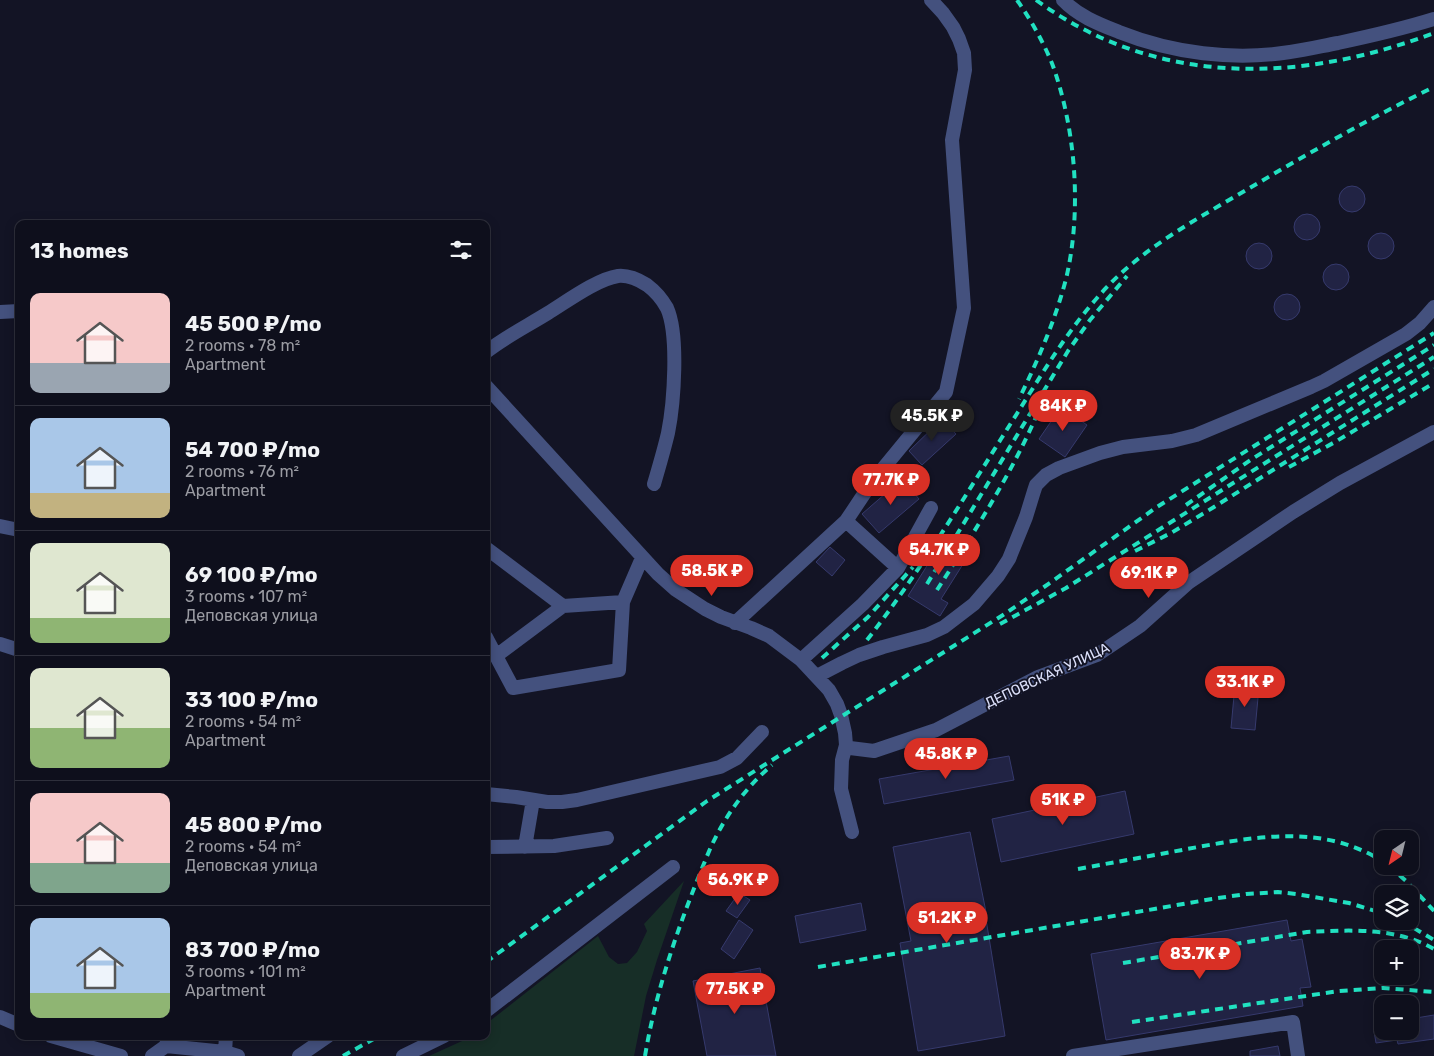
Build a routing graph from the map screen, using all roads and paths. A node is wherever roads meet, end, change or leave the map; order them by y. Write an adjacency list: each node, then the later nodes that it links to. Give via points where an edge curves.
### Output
1 (931, 0): 12 (street, via 952,27 964,52 965,70 952,140 964,308 946,392 872,482)
2 (1063, 0): 3 (street, via 1086,17 1132,38 1178,50 1241,56 1288,52 1400,30)
3 (1434, 19)
4 (1434, 307): 26 (street, via 1406,334 1312,387 1196,435 1100,452 1046,475 1036,485 1009,558 992,584 964,613 927,635 859,655)
5 (15, 311): 6 (street)
6 (0, 312)
7 (490, 350): 10 (street, via 608,279 619,276 639,280 660,296 670,319 674,350 673,387 669,423)
8 (490, 390): 16 (street)
9 (1434, 432): 28 (street, ДЕПОВСКАЯ УЛИЦА, via 1293,512 1188,583 1140,626 1097,655 1038,677 936,730 874,751)
10 (654, 484)
11 (931, 508): 17 (street)
12 (846, 521): 17 (street); 20 (street)
13 (0, 526): 14 (street)
14 (15, 529)
15 (490, 551): 19 (street)
16 (642, 558): 18 (street); 20 (street, via 676,590 705,609)
17 (898, 568): 25 (street)
18 (623, 602): 19 (street); 24 (street, via 619,670 513,688)
19 (563, 606): 24 (street)
20 (735, 622): 25 (street, via 769,636)
21 (0, 644): 23 (street)
22 (490, 645): 24 (street)
23 (15, 649)
24 (496, 656)
25 (801, 660): 26 (street)
26 (817, 676): 28 (street, via 837,704)
27 (762, 732): 30 (street, via 737,758 720,767 577,800)
28 (846, 745): 31 (street, via 841,790)
29 (490, 794): 30 (street)
30 (532, 800): 33 (street)
31 (852, 832)
32 (607, 838): 33 (street)
33 (525, 847): 34 (street)
34 (490, 848)
35 (673, 867): 36 (street)
36 (490, 1008)
37 (0, 1017): 38 (street)
38 (15, 1023)
39 (66, 1040): 45 (street)
40 (227, 1040): 44 (street)
41 (322, 1040): 47 (street)
42 (436, 1040): 48 (street)
43 (167, 1041): 44 (street); 46 (street)
44 (232, 1054)
45 (122, 1056)
46 (152, 1056)
47 (299, 1056)
48 (404, 1056)
49 (1073, 1056): 50 (street, via 1293,1022)
50 (1298, 1056)

